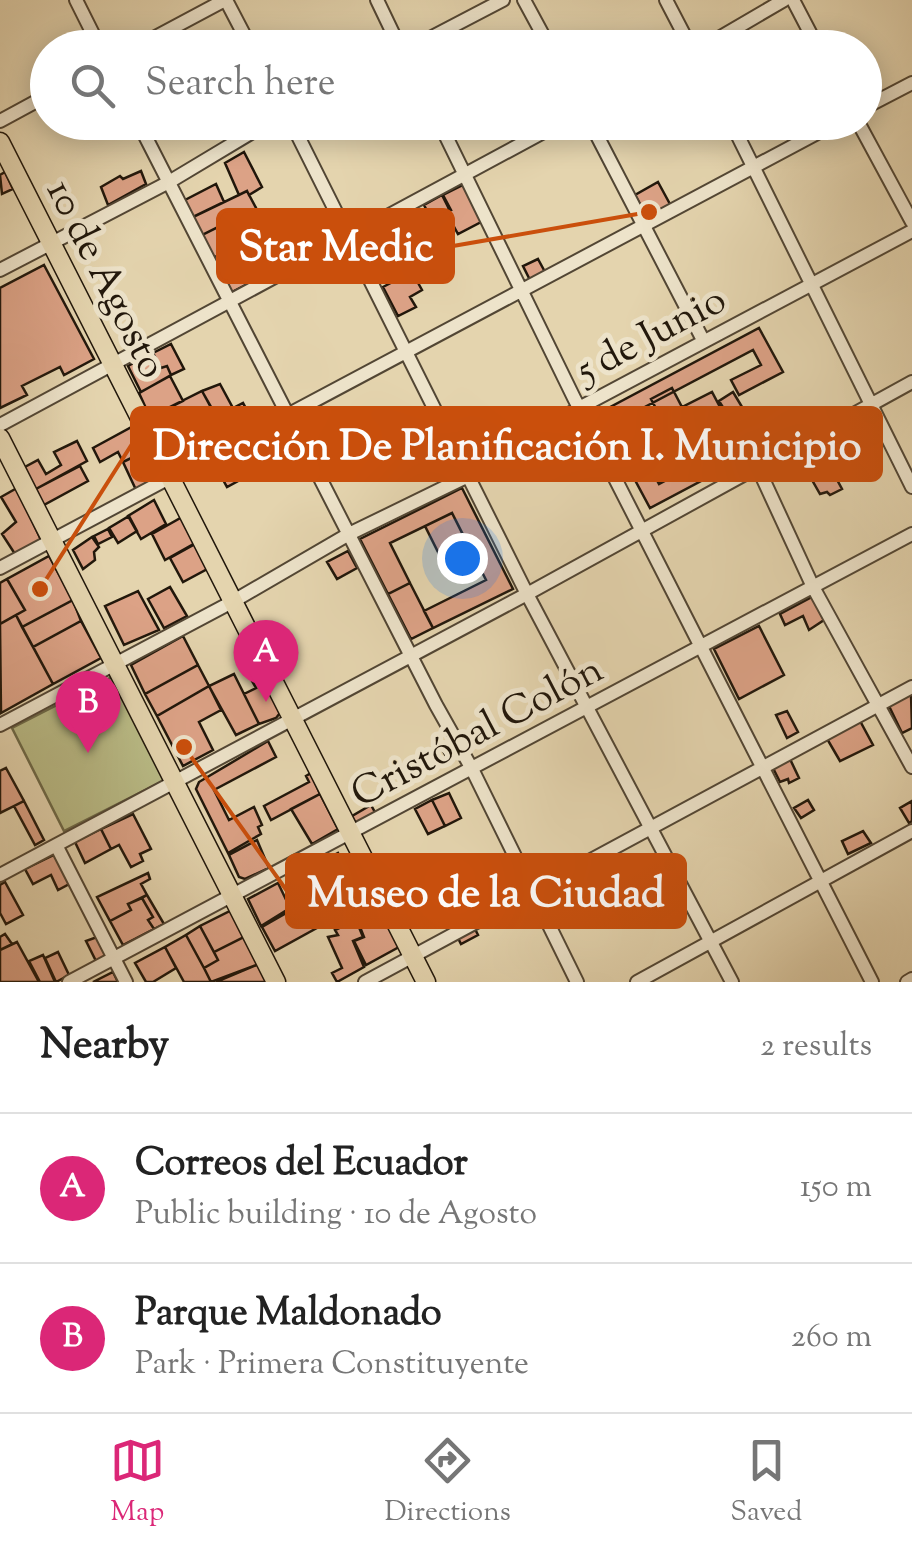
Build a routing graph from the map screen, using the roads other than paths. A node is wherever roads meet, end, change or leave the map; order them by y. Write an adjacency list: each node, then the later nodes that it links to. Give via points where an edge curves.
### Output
1 (76, 0): 9 (street)
2 (225, 0): 10 (street); 11 (street)
3 (377, 0): 12 (street)
4 (503, 0): 13 (street)
5 (524, 0): 14 (street)
6 (666, 0): 15 (street)
7 (784, 0): 16 (street)
8 (792, 0): 17 (street)
9 (91, 30)
10 (168, 30)
11 (241, 30)
12 (391, 30)
13 (446, 30)
14 (540, 30)
15 (682, 30)
16 (733, 30)
17 (808, 30)
18 (912, 83): 19 (street)
19 (882, 99)
20 (30, 105): 21 (street)
21 (0, 121)
22 (147, 140): 34 (street)
23 (239, 140): 34 (street)
24 (300, 140): 38 (street)
25 (448, 140): 33 (street)
26 (528, 140): 33 (street)
27 (599, 140): 36 (street)
28 (740, 140): 32 (street)
29 (804, 140): 32 (street)
30 (868, 140): 35 (street)
31 (0, 142): 39 (main road, 10 de Agosto)
32 (754, 167): 36 (street); 41 (street)
33 (465, 174): 38 (street); 42 (street)
34 (169, 182): 39 (street); 43 (street)
35 (912, 222)
36 (643, 226): 42 (street); 44 (street)
37 (912, 232): 41 (street, 5 de Junio)
38 (348, 239): 43 (street); 45 (street)
39 (50, 242): 40 (street); 46 (main road, 10 de Agosto)
40 (0, 270)
41 (810, 285): 44 (street, 5 de Junio); 48 (street)
42 (522, 290): 45 (street); 49 (street)
43 (230, 302): 46 (street); 50 (street)
44 (703, 340): 49 (street, 5 de Junio)
45 (406, 352): 50 (street); 54 (street)
46 (114, 364): 51 (street); 55 (main road, 10 de Agosto)
47 (912, 382): 48 (street)
48 (871, 404): 53 (street); 56 (street)
49 (579, 408): 54 (street, 5 de Junio); 57 (street)
50 (288, 414): 55 (street); 58 (street)
51 (0, 425)
52 (0, 438): 60 (main road)
53 (758, 468): 57 (street); 62 (street)
54 (468, 476): 58 (street, 5 de Junio); 63 (street)
55 (169, 478): 60 (street); 64 (main road, 10 de Agosto)
56 (912, 487)
57 (643, 531): 63 (street); 65 (street)
58 (349, 534): 64 (street, 5 de Junio); 66 (street)
59 (912, 534): 62 (street, Cristóbal Colón)
60 (52, 540): 61 (street); 67 (main road)
61 (0, 568)
62 (813, 587): 65 (street, Cristóbal Colón); 69 (street)
63 (527, 594): 66 (street); 70 (street)
64 (232, 602): 67 (street, 5 de Junio); 71 (main road, 10 de Agosto)
65 (702, 646): 70 (street, Cristóbal Colón); 74 (street)
66 (411, 656): 71 (street); 75 (street)
67 (114, 663): 72 (street, 5 de Junio); 76 (main road)
68 (912, 687): 69 (street)
69 (880, 705): 73 (street); 74 (street)
70 (586, 708): 75 (street, Cristóbal Colón); 77 (street)
71 (293, 719): 76 (street); 79 (main road, 10 de Agosto)
72 (0, 725)
73 (912, 767)
74 (762, 768): 77 (street); 82 (street)
75 (472, 769): 79 (street, Cristóbal Colón); 83 (street)
76 (175, 782): 80 (street); 84 (main road)
77 (653, 828): 83 (street); 85 (street)
78 (912, 831): 82 (street)
79 (349, 834): 84 (street, Cristóbal Colón); 87 (main road, 10 de Agosto)
80 (56, 845): 81 (street); 86 (street)
81 (0, 875)
82 (820, 881): 85 (street); 96 (street)
83 (532, 892): 87 (street); 93 (street)
84 (232, 898): 86 (street, Cristóbal Colón); 90 (main road)
85 (711, 942): 94 (street); 95 (street)
86 (114, 957): 88 (street, Cristóbal Colón); 89 (street)
87 (413, 957): 91 (street); 92 (main road, 10 de Agosto)
88 (69, 982)
89 (126, 982)
90 (276, 982)
91 (365, 982)
92 (426, 982)
93 (577, 982)
94 (636, 982)
95 (732, 982)
96 (872, 982)

